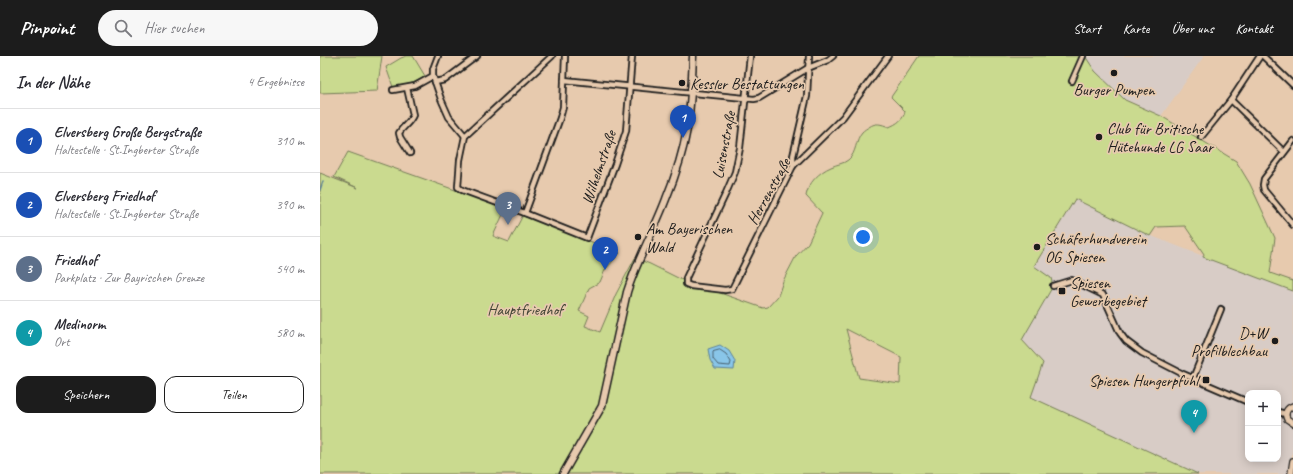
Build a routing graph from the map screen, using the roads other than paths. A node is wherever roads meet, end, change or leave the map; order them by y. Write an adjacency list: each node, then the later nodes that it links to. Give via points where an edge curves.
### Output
1 (438, 56): 14 (street)
2 (477, 56): 17 (street, via 445,80)
3 (552, 56): 25 (street)
4 (565, 56): 15 (street)
5 (632, 56): 19 (street, Wilhelmstraße)
6 (693, 56): 22 (main road)
7 (750, 56): 23 (street, Luisenstraße)
8 (809, 56): 13 (street)
9 (832, 56): 13 (street)
10 (888, 56): 30 (street, Herrenstraße, via 843,116)
11 (1082, 56): 16 (street)
12 (1261, 56): 18 (street); 24 (street)
13 (808, 68): 23 (street, via 758,98); 30 (street, via 807,96)
14 (433, 76): 17 (street); 20 (street)
15 (564, 80): 19 (street); 31 (street, via 560,118)
16 (1072, 80)
17 (435, 82): 25 (street, via 449,117)
18 (1293, 85)
19 (630, 87): 22 (street); 31 (street, Wilhelmstraße, via 626,131 587,238)
20 (407, 88): 21 (street); 29 (street, via 413,115 398,133)
21 (393, 90)
22 (691, 94): 23 (street); 43 (main road, via 680,158 627,292 602,406)
23 (745, 99): 33 (street, Luisenstraße, via 735,172)
24 (1231, 100): 26 (street); 28 (street)
25 (465, 136): 31 (street, via 458,187)
26 (1201, 137)
27 (1293, 141): 28 (street)
28 (1284, 152): 32 (street, via 1264,179 1263,185 1264,190)
29 (410, 153)
30 (793, 166): 33 (street, Herrenstraße, via 732,289 691,286 686,284)
31 (525, 213)
32 (1293, 225)
33 (686, 278)
34 (1053, 286): 36 (street, via 1072,280 1103,295 1126,341 1142,353)
35 (1221, 309): 36 (street)
36 (1193, 378): 37 (street)
37 (1245, 401)
38 (1293, 406): 40 (street, via 1288,408)
39 (1281, 413): 40 (street)
40 (1286, 414): 41 (street, via 1288,421)
41 (1293, 423)
42 (1293, 461): 44 (street)
43 (563, 474)
44 (1291, 474)

